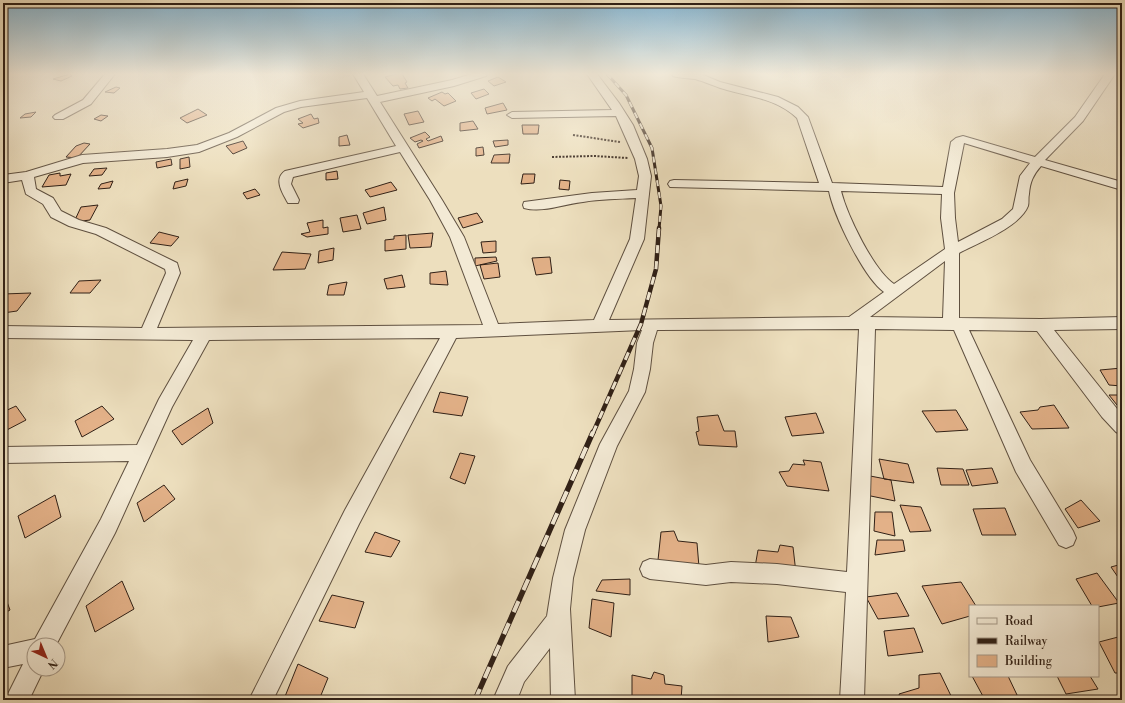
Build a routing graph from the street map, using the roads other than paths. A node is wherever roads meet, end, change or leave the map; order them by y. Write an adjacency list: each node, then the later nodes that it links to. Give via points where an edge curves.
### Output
1 (78, 107): 9 (street)
2 (291, 107): 12 (street, via 233,135 199,148 153,155 82,159)
3 (378, 107): 10 (street)
4 (616, 107): 7 (street)
5 (791, 107): 16 (street, via 802,117)
6 (1087, 107): 11 (street, via 1079,119)
7 (620, 113): 8 (street); 18 (street, via 641,159 645,176)
8 (512, 116)
9 (59, 117)
10 (403, 148): 19 (street, via 289,174 286,176 285,184); 29 (street, via 457,237)
11 (1038, 161): 15 (street); 17 (street, via 964,139 960,140 957,142); 21 (street, via 1026,176 1019,211 1007,222)
12 (26, 175): 13 (street); 32 (street, via 30,191 48,201 56,214 74,223 101,231 172,266 173,273)
13 (3, 180)
14 (674, 184): 16 (street)
15 (1122, 186)
16 (830, 188): 17 (street); 22 (street, via 881,281)
17 (948, 191): 21 (street)
18 (643, 194): 20 (street, via 591,197 547,205); 28 (street, via 637,239)
19 (293, 200)
20 (530, 205)
21 (952, 251): 22 (street, via 928,265); 26 (street)
22 (894, 291): 23 (street)
23 (860, 323): 25 (street); 26 (street); 39 (street)
24 (1122, 323): 27 (street)
25 (651, 324): 28 (street); 40 (street, via 645,343 637,392 609,444 575,530 563,578)
26 (955, 325): 27 (street); 37 (street, via 1018,455)
27 (1041, 325): 34 (street)
28 (599, 326): 29 (street)
29 (493, 331): 31 (street)
30 (3, 332): 32 (street)
31 (450, 332): 33 (street); 46 (street, via 352,518)
32 (147, 334): 33 (street)
33 (204, 334): 35 (street, via 165,404)
34 (1122, 427)
35 (142, 453): 36 (street); 41 (street, via 108,526)
36 (3, 455)
37 (1066, 538)
38 (650, 568): 39 (street, via 706,575 731,572 776,574)
39 (856, 583): 49 (street)
40 (560, 607): 47 (street, via 556,622 516,674); 48 (street)
41 (48, 637)
42 (26, 652): 43 (street)
43 (3, 657)
44 (28, 677): 45 (street)
45 (17, 700)
46 (261, 700)
47 (505, 700)
48 (563, 700)
49 (852, 700)

